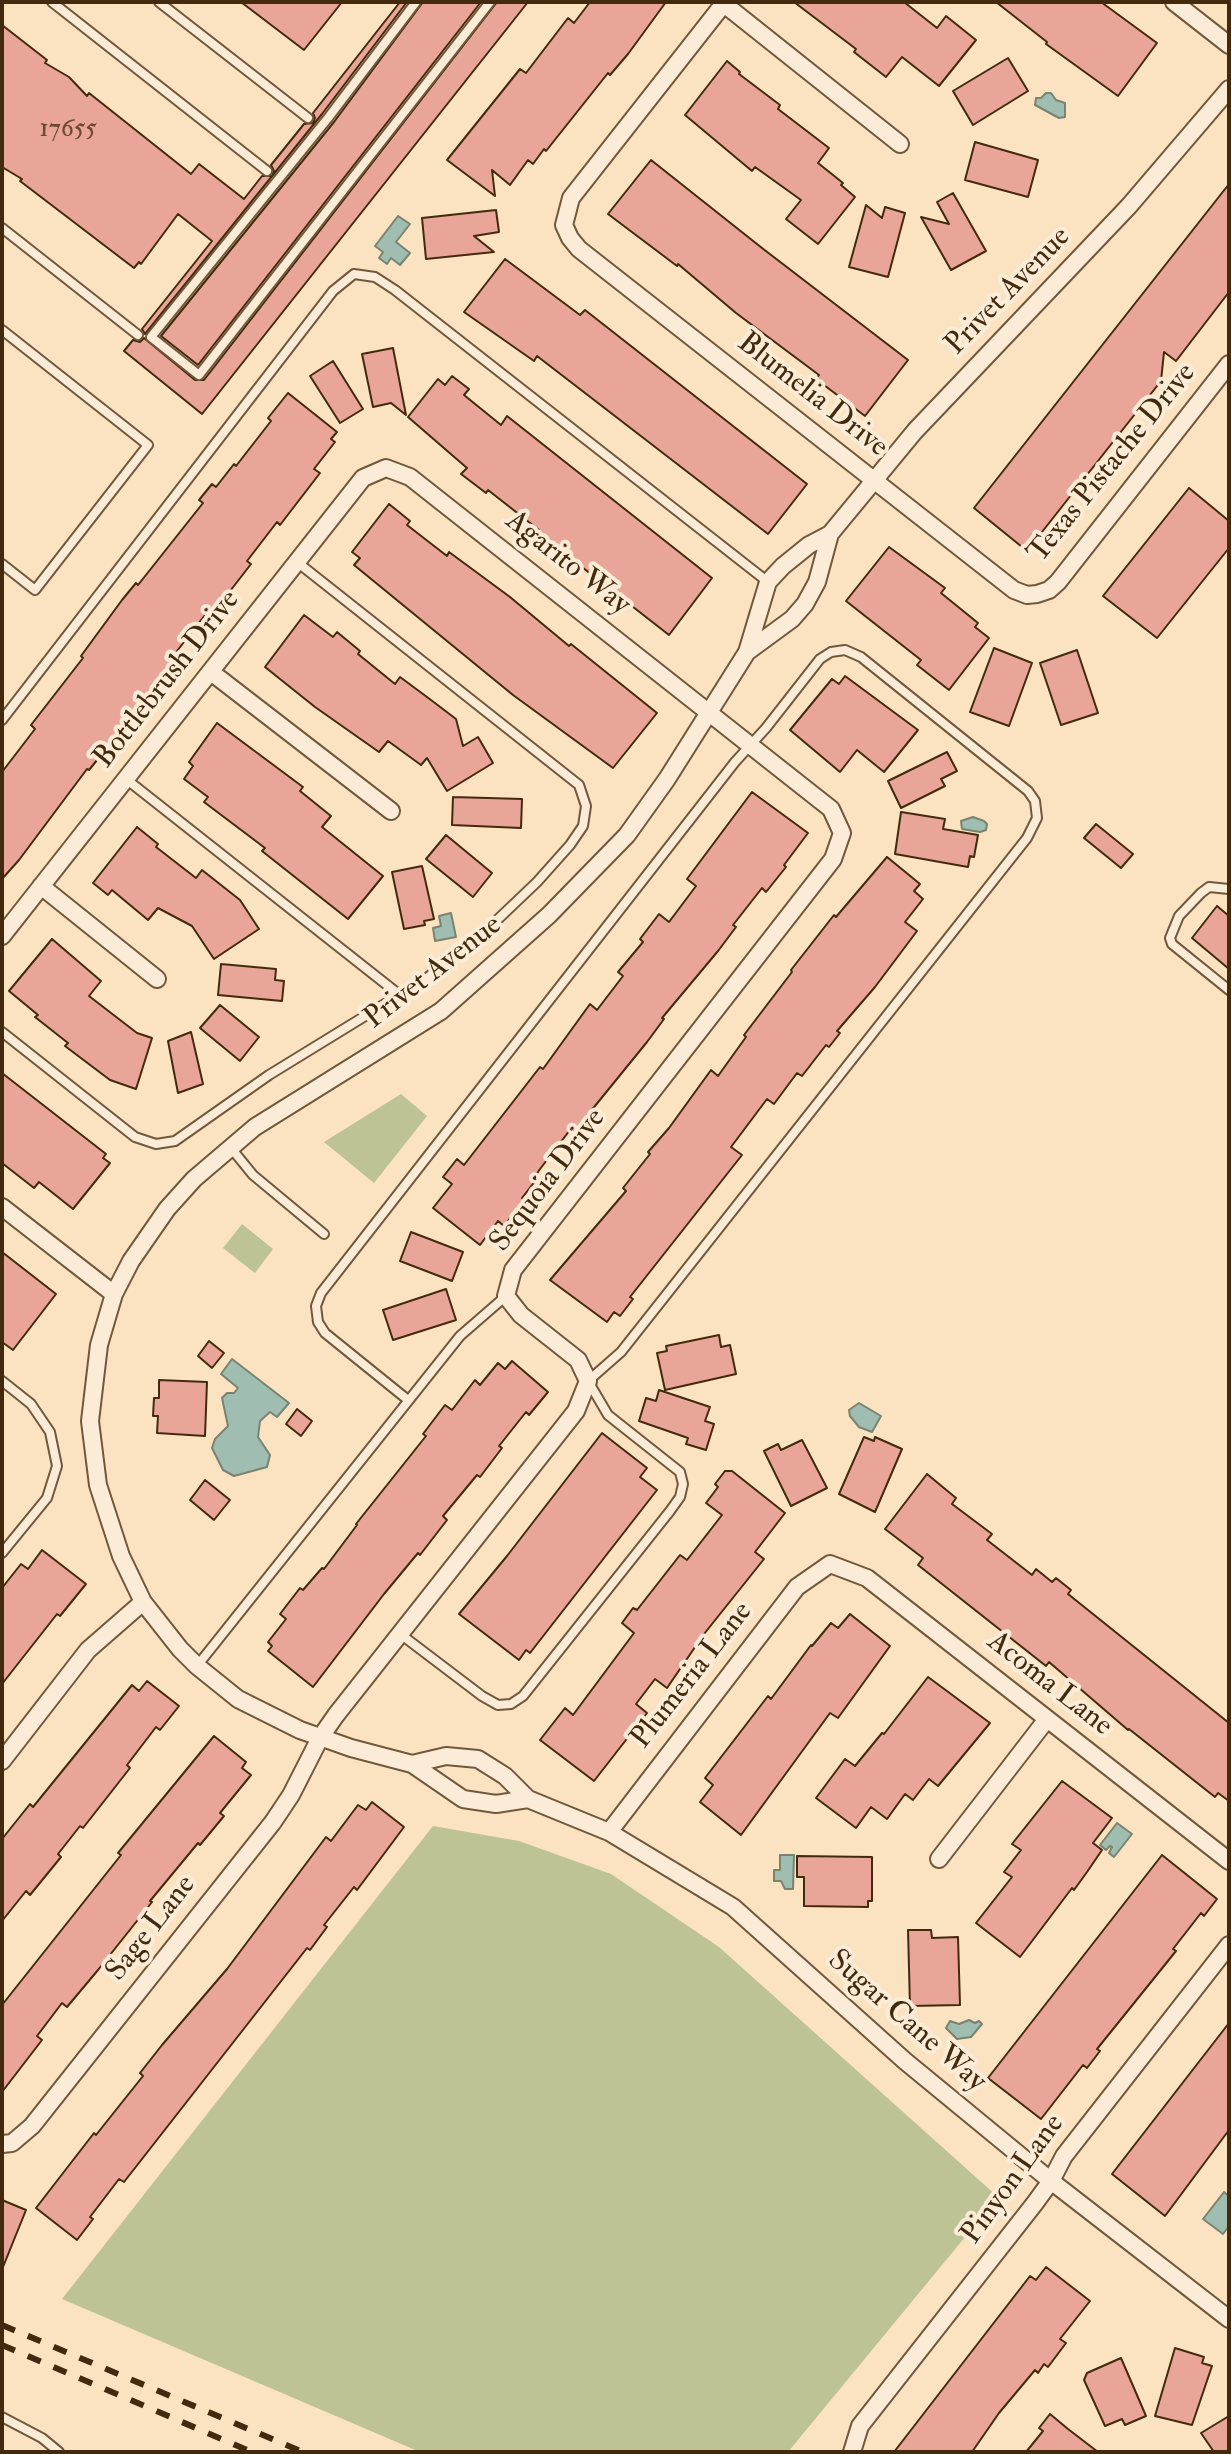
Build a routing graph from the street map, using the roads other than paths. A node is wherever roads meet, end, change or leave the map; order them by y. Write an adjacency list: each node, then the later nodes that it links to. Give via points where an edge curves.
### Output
1 (52, 2): 11 (lane)
2 (159, 2): 9 (lane)
3 (416, 2): 4 (lane, via 151,337 199,375)
4 (490, 2)
5 (1174, 2): 7 (street)
6 (724, 3): 10 (street); 17 (street, Blumelia Drive, via 571,198 564,225 579,249)
7 (1229, 45)
8 (1229, 89): 17 (street, Privet Avenue, via 1129,206)
9 (308, 118)
10 (900, 144)
11 (267, 171)
12 (2, 228): 14 (lane)
13 (2, 330): 20 (lane, via 148,445 35,590)
14 (138, 335)
15 (1229, 364): 22 (street, Texas Pistache Drive, via 1058,582)
16 (386, 468): 19 (street, Bottlebrush Drive, via 363,478); 25 (street, Agarito Way, via 410,477)
17 (874, 480): 18 (street, Privet Avenue); 22 (street, Blumelia Drive, via 1014,590)
18 (830, 534): 21 (street, Privet Avenue); 23 (street, Privet Avenue, via 805,604)
19 (297, 561): 24 (street, Bottlebrush Drive); 35 (lane, via 579,785 586,806 583,826 537,882)
20 (2, 564)
21 (768, 582): 23 (street, Privet Avenue); 26 (lane, via 395,290 375,277 354,274 333,291)
22 (1037, 594)
23 (747, 652): 25 (street, Privet Avenue)
24 (211, 672): 28 (street, Bottlebrush Drive); 29 (street)
25 (708, 711): 27 (street, Sequoia Drive); 37 (street, Privet Avenue, via 627,835 509,952 441,1011)
26 (2, 720)
27 (751, 745): 41 (street, Sequoia Drive, via 831,809 842,833 833,859 513,1270); 43 (lane, via 820,659 845,650 861,657 1028,791 1037,818 1027,838 631,1340); 44 (lane, via 321,1293 316,1306 325,1333)
28 (126, 779): 30 (street, Bottlebrush Drive); 35 (lane)
29 (391, 811)
30 (41, 886): 32 (street, Bottlebrush Drive); 33 (street)
31 (1229, 889): 34 (lane, via 1209,887 1201,893 1179,916 1170,938)
32 (2, 936)
33 (157, 979)
34 (1229, 990)
35 (401, 996): 36 (lane, via 269,1075 175,1141 156,1144 135,1137)
36 (2, 1032)
37 (230, 1147): 39 (lane, via 253,1175); 40 (street, Privet Avenue, via 167,1209)
38 (2, 1207): 40 (street)
39 (324, 1234)
40 (114, 1294): 47 (street, Sugar Cane Way, via 93,1382 92,1455 107,1519)
41 (506, 1296): 43 (street, Sequoia Drive, via 521,1315 578,1360); 44 (lane, via 460,1336)
42 (2, 1381): 45 (lane, via 31,1404 50,1432 57,1466 47,1498)
43 (588, 1381): 48 (street, via 576,1411); 48 (lane, via 608,1415 680,1472 680,1497 670,1511 523,1696 511,1704 498,1705 482,1696)
44 (408, 1400): 49 (lane)
45 (2, 1553)
46 (830, 1564): 50 (street, Acoma Lane, via 867,1578); 55 (street, Plumeria Lane, via 797,1587)
47 (143, 1602): 49 (street, Sugar Cane Way); 52 (street, via 88,1650)
48 (399, 1633): 51 (street)
49 (197, 1666): 51 (street, Sugar Cane Way, via 238,1699)
50 (1047, 1719): 56 (street); 57 (street, Acoma Lane)
51 (320, 1738): 53 (street, Sugar Cane Way); 59 (street, Sage Lane, via 273,1822 32,2126)
52 (2, 1761)
53 (412, 1764): 54 (street, Sugar Cane Way, via 463,1799 496,1804); 54 (street, Sugar Cane Way, via 446,1756 478,1759)
54 (528, 1799): 55 (street, Sugar Cane Way)
55 (609, 1832): 60 (street, Sugar Cane Way, via 733,1907 905,2061)
56 (939, 1859)
57 (1229, 1861)
58 (1229, 1945): 60 (street, Pinyon Lane, via 1064,2156)
59 (7, 2144)
60 (1051, 2181): 61 (street, Sugar Cane Way); 64 (street, Pinyon Lane, via 860,2426)
61 (1229, 2319)
62 (2, 2417): 63 (lane)
63 (59, 2452)
64 (852, 2452)

